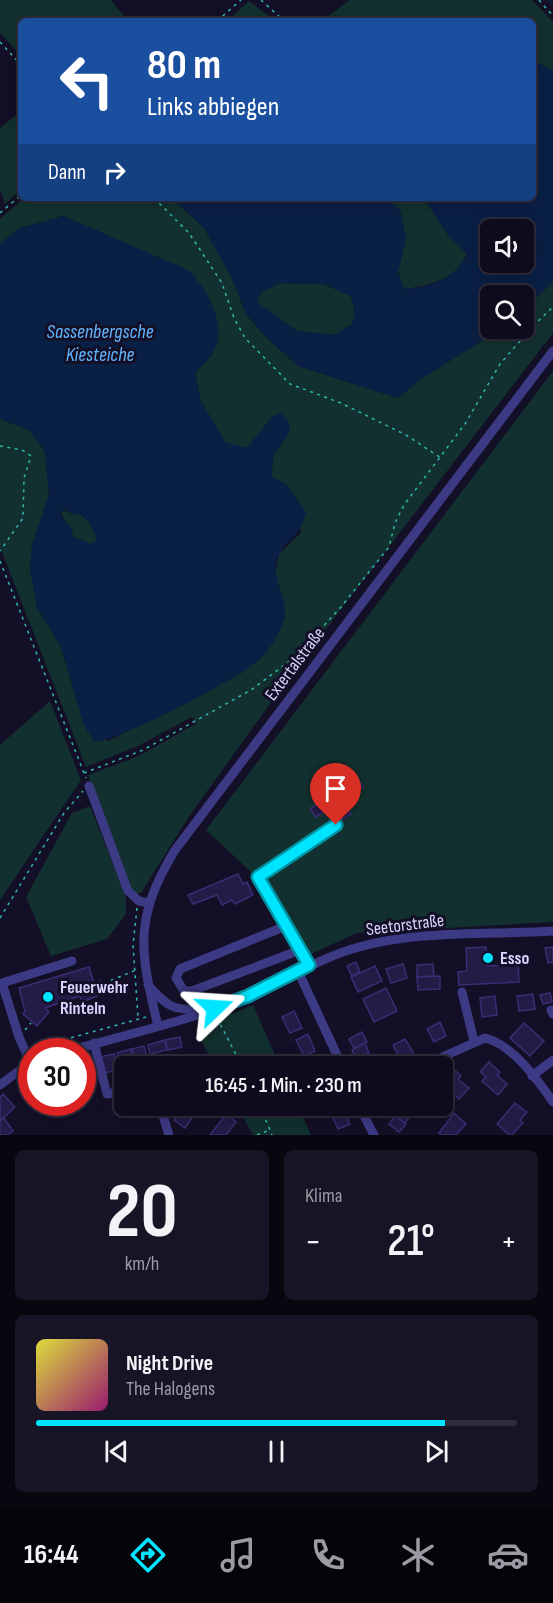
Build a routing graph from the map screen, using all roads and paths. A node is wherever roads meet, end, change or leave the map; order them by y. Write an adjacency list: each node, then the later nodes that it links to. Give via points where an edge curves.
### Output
1 (241, 0): 5 (path)
2 (261, 0): 6 (path)
3 (539, 0): 4 (path)
4 (553, 16)
5 (220, 18)
6 (281, 18)
7 (0, 42): 8 (path)
8 (18, 62)
9 (18, 198): 11 (path)
10 (157, 201): 15 (path, via 189,233 222,283 244,338 290,384 341,403 406,435)
11 (0, 213)
12 (553, 307): 15 (path, via 500,364)
13 (553, 351): 21 (street, Extertalstraße, via 175,850 159,875)
14 (0, 446): 16 (path, via 31,456 24,478 23,518)
15 (441, 459): 18 (path, via 404,505 389,547 295,657 251,690 143,750)
16 (0, 551)
17 (0, 561): 18 (path)
18 (84, 773): 19 (path)
19 (89, 786): 21 (street, via 128,891 139,901); 22 (path, via 64,813)
20 (336, 825): 23 (street, via 258,877)
21 (149, 903): 31 (street, Extertalstraße, via 143,940)
22 (0, 918)
23 (286, 926): 25 (street); 25 (street, via 180,969 176,978 179,986 192,991)
24 (553, 931): 27 (street, Seetorstraße, via 390,939)
25 (300, 950): 27 (street)
26 (72, 961): 36 (street, via 2,983)
27 (309, 965): 29 (street, Seetorstraße)
28 (135, 971): 30 (path)
29 (298, 971): 33 (street, Seetorstraße); 42 (street)
30 (104, 983)
31 (146, 984): 33 (street, via 171,1007); 35 (street, Extertalstraße)
32 (462, 992): 38 (street)
33 (215, 1008): 35 (street, Seetorstraße); 41 (path)
34 (138, 1018): 37 (path)
35 (158, 1026): 39 (street, Seetorstraße)
36 (19, 1038)
37 (70, 1038)
38 (474, 1041): 43 (street); 46 (street, via 495,1040)
39 (96, 1042)
40 (96, 1051): 48 (street, via 107,1094)
41 (237, 1056)
42 (337, 1056)
43 (443, 1056)
44 (553, 1060): 46 (street)
45 (18, 1071): 47 (street)
46 (532, 1076): 49 (street)
47 (0, 1084)
48 (114, 1093)
49 (553, 1102)
50 (163, 1116): 54 (street)
51 (264, 1116): 53 (path)
52 (367, 1116): 57 (street)
53 (269, 1131): 55 (path); 56 (path)
54 (169, 1135)
55 (257, 1135)
56 (272, 1135)
57 (374, 1135)

